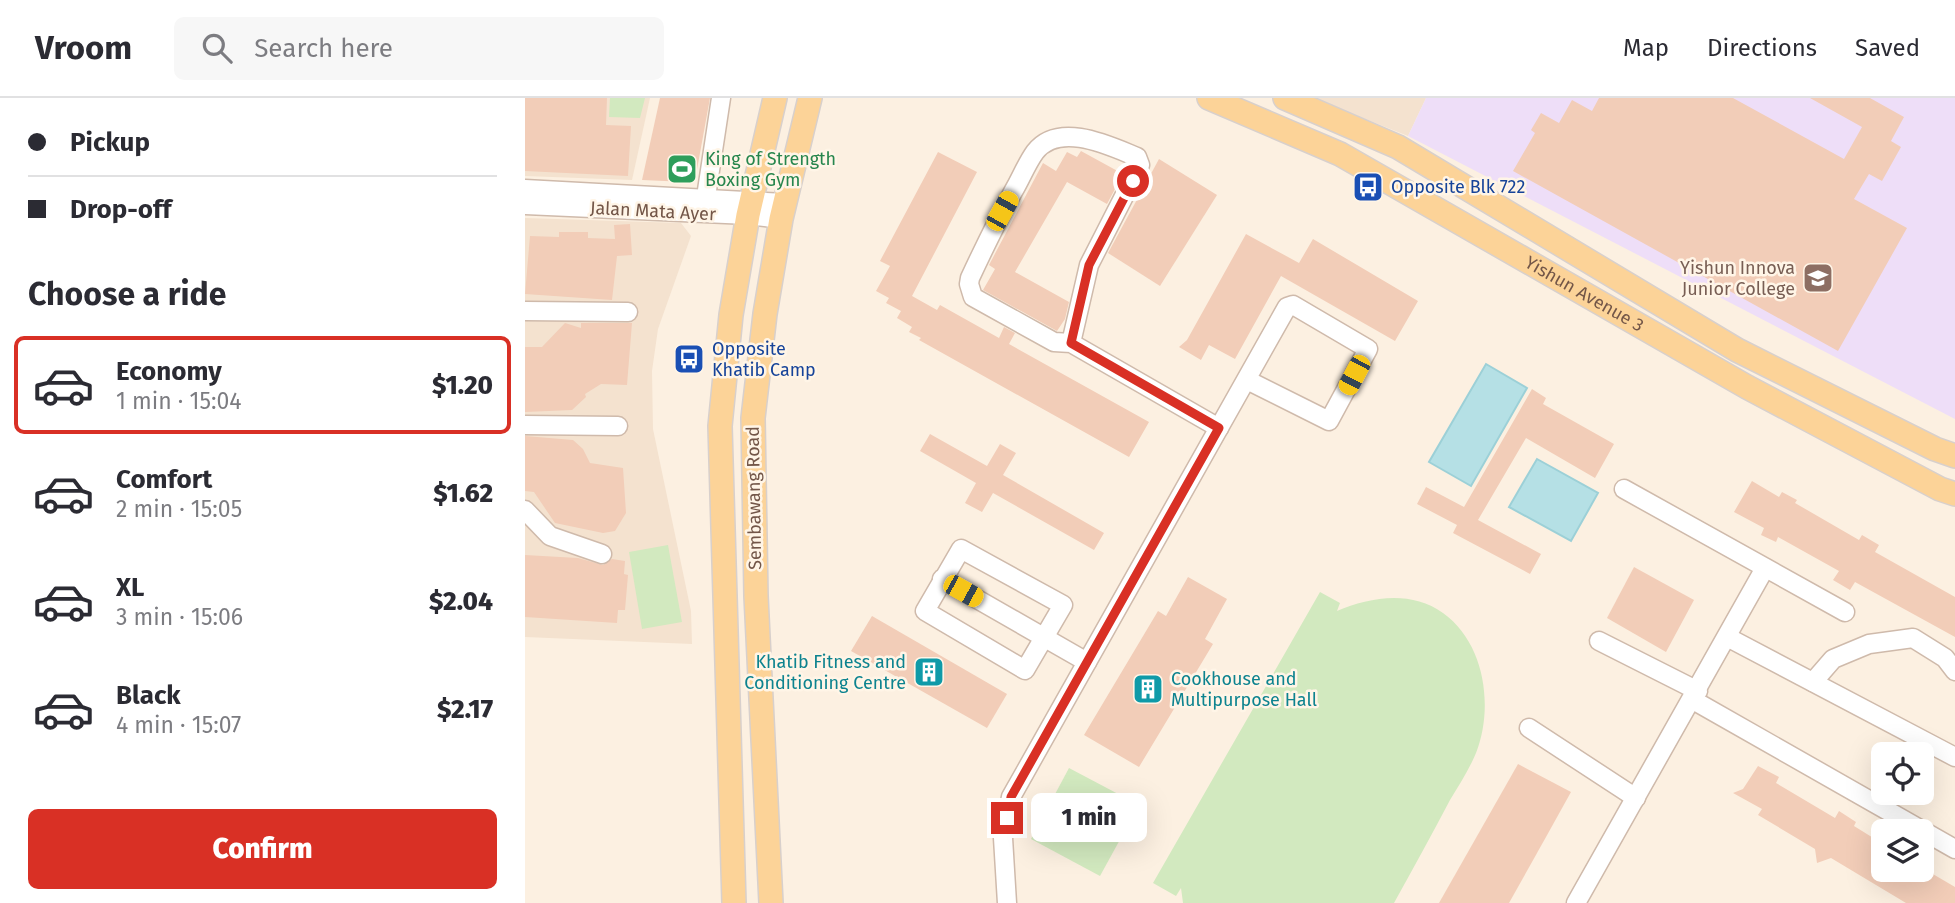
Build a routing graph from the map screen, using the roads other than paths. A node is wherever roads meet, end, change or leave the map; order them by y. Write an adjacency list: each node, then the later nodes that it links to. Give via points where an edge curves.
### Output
1 (721, 98): 8 (street)
2 (775, 98): 9 (main road, Sembawang Road)
3 (810, 98): 10 (main road, Sembawang Road)
4 (1209, 98): 20 (main road, Yishun Avenue 3, via 1340,154 1747,387)
5 (1285, 98): 18 (main road, Yishun Avenue 3, via 1398,148 1737,350)
6 (525, 189): 8 (street, Jalan Mata Ayer)
7 (525, 205): 8 (street, Jalan Mata Ayer)
8 (704, 205): 9 (street, Jalan Mata Ayer)
9 (750, 207): 10 (street, Jalan Mata Ayer); 37 (main road, Sembawang Road, via 731,315 720,426)
10 (782, 211): 38 (main road, Sembawang Road, via 753,418 757,637)
11 (525, 311): 12 (street)
12 (628, 312)
13 (1071, 343): 13 (street, via 1054,342 981,303 968,284 991,231 1036,151 1072,138 1093,140 1137,158 1140,164 1089,265); 17 (street)
14 (1247, 380): 14 (street, via 1289,306 1368,349 1329,421); 17 (street)
15 (525, 425): 16 (street)
16 (618, 426)
17 (1219, 428): 29 (street)
18 (1955, 456)
19 (1625, 489): 23 (street)
20 (1955, 494)
21 (525, 510): 22 (street, via 550,537)
22 (602, 554)
23 (1765, 568): 25 (street); 27 (street)
24 (942, 579): 26 (street); 26 (street, via 961,548 1063,605); 26 (street, via 925,611 1025,670)
25 (1845, 612)
26 (1044, 637): 29 (street)
27 (1727, 637): 31 (street); 32 (street)
28 (1598, 641): 32 (street)
29 (1087, 662): 39 (street, via 1011,797 1003,838)
30 (1955, 671): 31 (street, via 1945,658 1913,638 1869,643 1833,659)
31 (1813, 682): 34 (street)
32 (1695, 696): 35 (street); 36 (street)
33 (1529, 728): 35 (street)
34 (1955, 757)
35 (1636, 799): 40 (street)
36 (1955, 849)
37 (734, 903)
38 (771, 903)
39 (1007, 903)
40 (1576, 903)

